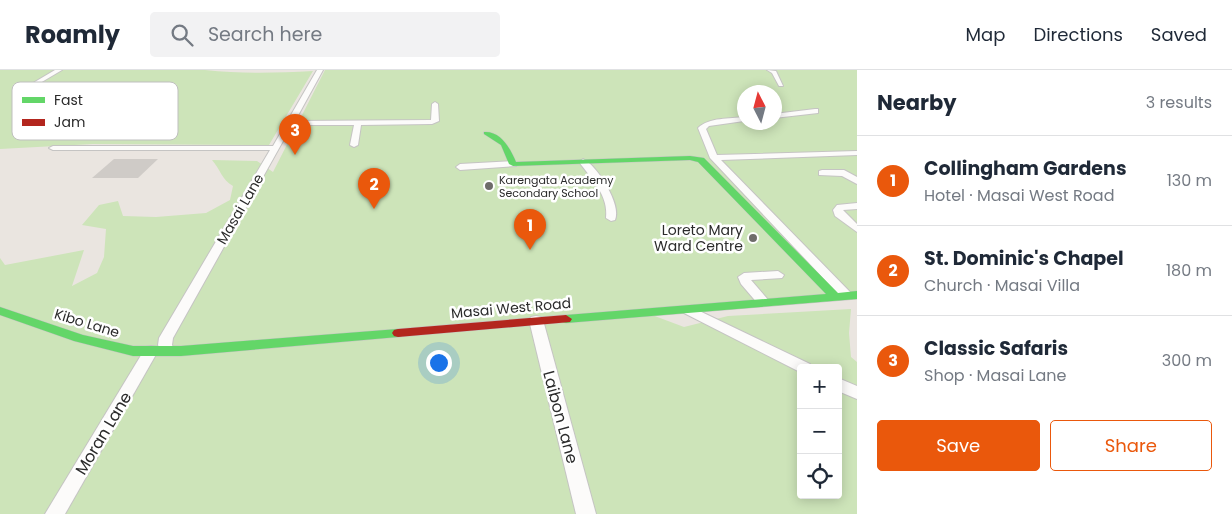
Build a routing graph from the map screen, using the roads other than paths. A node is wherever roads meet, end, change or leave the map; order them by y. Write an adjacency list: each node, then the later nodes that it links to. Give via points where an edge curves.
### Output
1 (59, 70): 4 (street)
2 (320, 70): 10 (street, Masai Lane)
3 (770, 70): 5 (street)
4 (38, 82)
5 (782, 84)
6 (435, 104): 11 (street, via 434,122)
7 (815, 110): 8 (street)
8 (782, 115)
9 (737, 120): 17 (street, via 707,124 702,128)
10 (290, 122): 11 (street); 15 (street, Masai Lane)
11 (358, 123): 13 (street)
12 (486, 133): 19 (street, via 504,144)
13 (354, 145)
14 (53, 148): 15 (street)
15 (275, 148): 32 (street, Masai Lane, via 166,338 165,345)
16 (857, 153): 17 (street)
17 (714, 158): 27 (street)
18 (583, 162): 19 (street); 24 (street, via 597,177 612,207); 27 (street, via 701,160)
19 (513, 164): 20 (street)
20 (460, 167)
21 (822, 173): 22 (street, via 844,173)
22 (857, 181)
23 (857, 206): 25 (street, via 838,210)
24 (611, 218)
25 (857, 229)
26 (778, 275): 28 (street, via 744,277)
27 (847, 296): 28 (street, Masai West Road)
28 (764, 302): 29 (street, Masai West Road)
29 (689, 310): 31 (street, Masai West Road); 33 (street)
30 (0, 311): 32 (street, Kibo Lane, via 129,351)
31 (536, 320): 32 (street, Masai West Road, via 181,351); 37 (street, Laibon Lane)
32 (159, 350): 36 (street, Moran Lane)
33 (797, 364)
34 (842, 386): 35 (street)
35 (857, 393)
36 (55, 514)
37 (586, 514)

